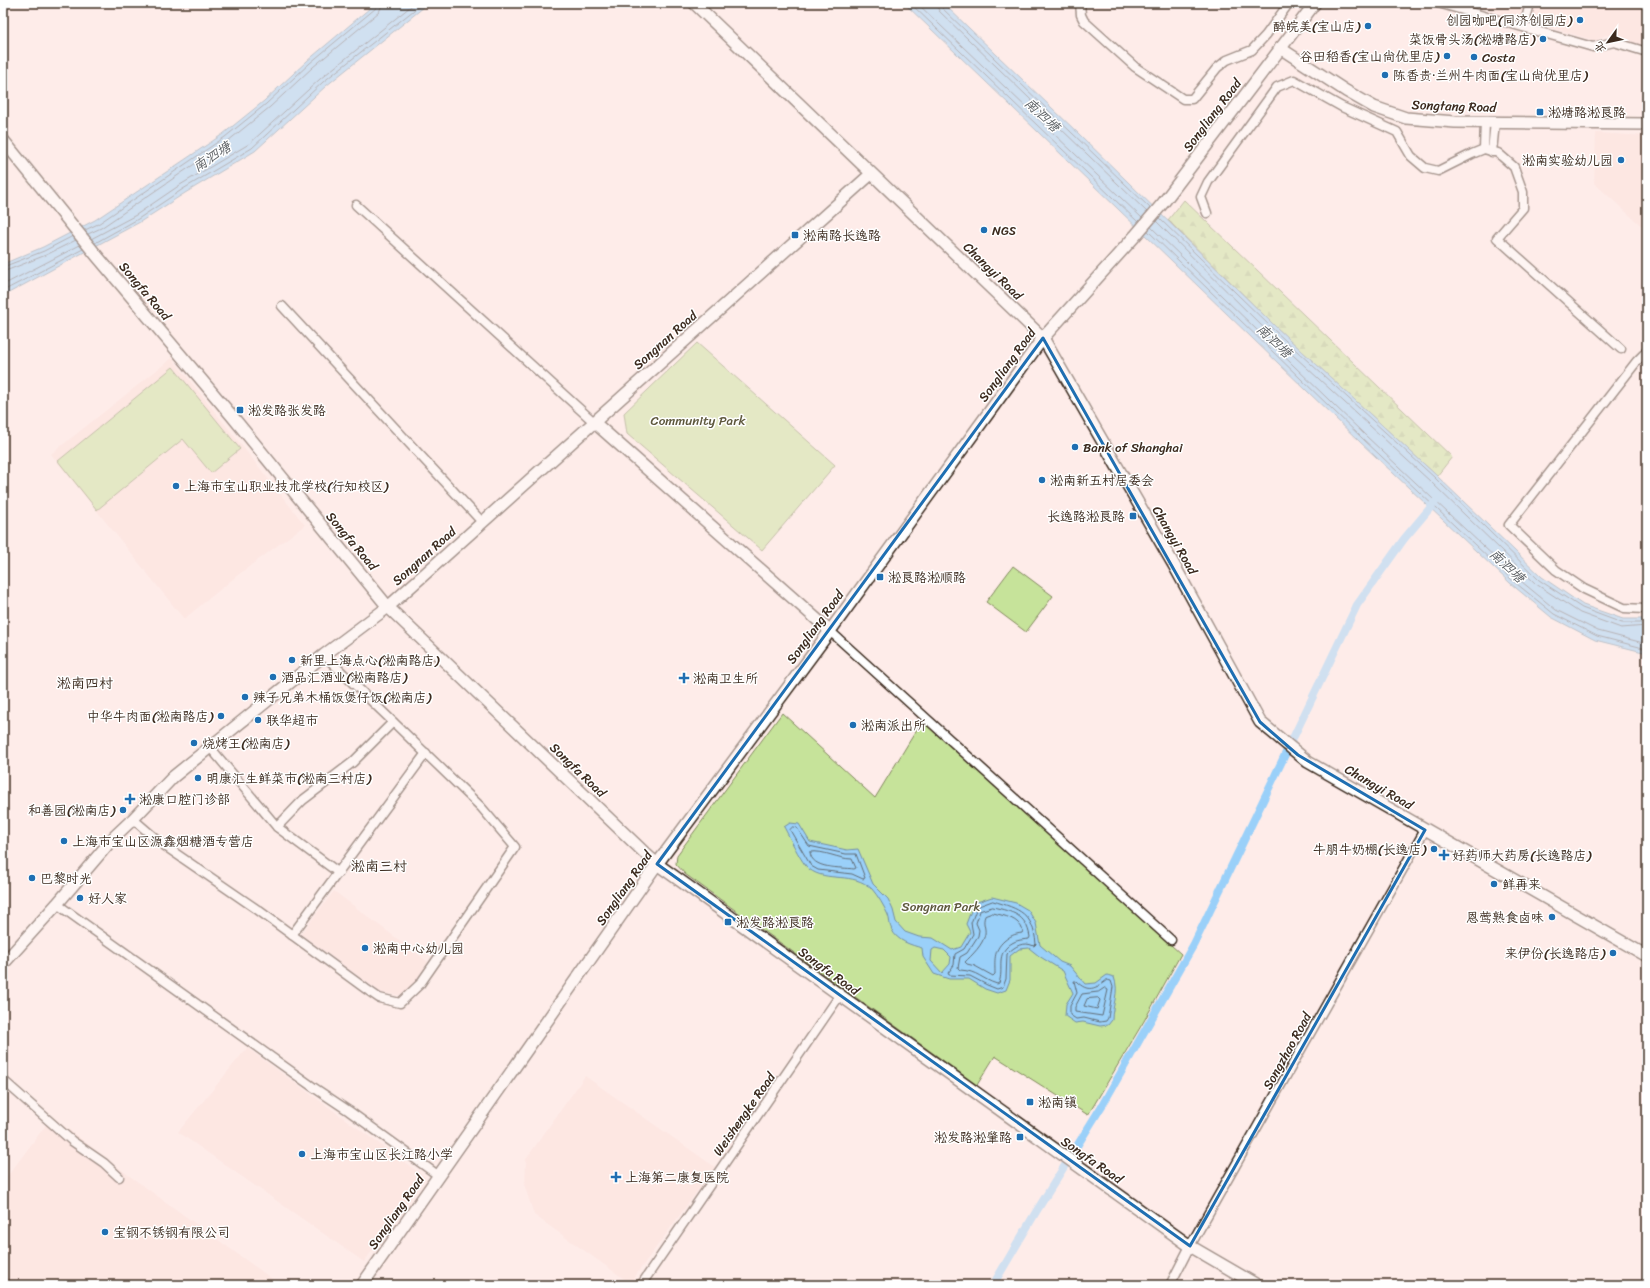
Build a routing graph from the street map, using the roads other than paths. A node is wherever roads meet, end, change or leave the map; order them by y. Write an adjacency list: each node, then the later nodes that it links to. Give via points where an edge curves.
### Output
1 (694, 3): 15 (street, Changyi Road)
2 (1080, 3): 3 (street, via 1084,21 1135,67 1188,100 1192,99 1217,68 1227,60 1252,50)
3 (1289, 3)
4 (1315, 3): 9 (street, Songliang Road)
5 (1438, 3): 7 (street)
6 (1530, 3): 8 (street)
7 (1457, 6): 8 (street)
8 (1524, 27): 10 (street, via 1593,47 1614,42)
9 (1280, 48): 11 (street, Songtang Road, via 1374,107 1406,118); 19 (street, Songliang Road, via 1163,203)
10 (1647, 52)
11 (1490, 122): 12 (street, Songtang Road); 14 (street)
12 (1647, 124)
13 (3, 140): 24 (street, Songfa Road)
14 (1488, 150): 17 (street, via 1472,154 1438,171 1425,168 1411,156 1397,132 1342,107 1294,80 1277,87 1208,182 1201,197); 20 (street, via 1498,153 1514,168 1523,192 1523,208 1497,238)
15 (871, 174): 19 (street, Changyi Road); 22 (street, Songnan Road)
16 (356, 205): 22 (street)
17 (1207, 213)
18 (282, 306): 23 (street)
19 (1043, 338): 26 (street, Songliang Road); 33 (street, Changyi Road, via 1175,567 1260,722 1308,762)
20 (1621, 349)
21 (1647, 351): 25 (street, via 1509,525 1556,570 1584,589 1624,608)
22 (595, 423): 23 (street, Songnan Road); 26 (street)
23 (483, 523): 24 (street, Songnan Road)
24 (388, 607): 27 (street, Songnan Road); 34 (street, Songfa Road)
25 (1647, 608)
26 (830, 631): 34 (street, Songliang Road); 38 (street)
27 (324, 655): 28 (street); 29 (street, Songnan Road)
28 (393, 722): 30 (street); 32 (street, via 352,762 303,800)
29 (209, 746): 31 (street, Songnan Road, via 173,777); 32 (street)
30 (426, 753): 35 (street); 37 (street, via 481,807 515,847 420,984 400,1003 380,998)
31 (133, 820): 36 (street, Songnan Road, via 115,836); 37 (street, via 162,844)
32 (277, 827): 35 (street)
33 (1425, 830): 39 (street, Changyi Road); 45 (street, Songzhao Road)
34 (657, 864): 41 (street, Songfa Road); 43 (street, Songliang Road)
35 (339, 873): 37 (street)
36 (57, 904): 40 (street, Songnan Road); 43 (street)
37 (292, 935)
38 (1171, 940)
39 (1647, 956)
40 (3, 964)
41 (840, 995): 45 (street, Songfa Road); 47 (street, Weishengke Road)
42 (3, 1080): 44 (street, via 72,1141)
43 (439, 1176): 46 (street, Songliang Road)
44 (119, 1177)
45 (1190, 1246): 48 (street, Songzhao Road); 49 (street, Songfa Road)
46 (362, 1285)
47 (640, 1285)
48 (1170, 1285)
49 (1257, 1285)

